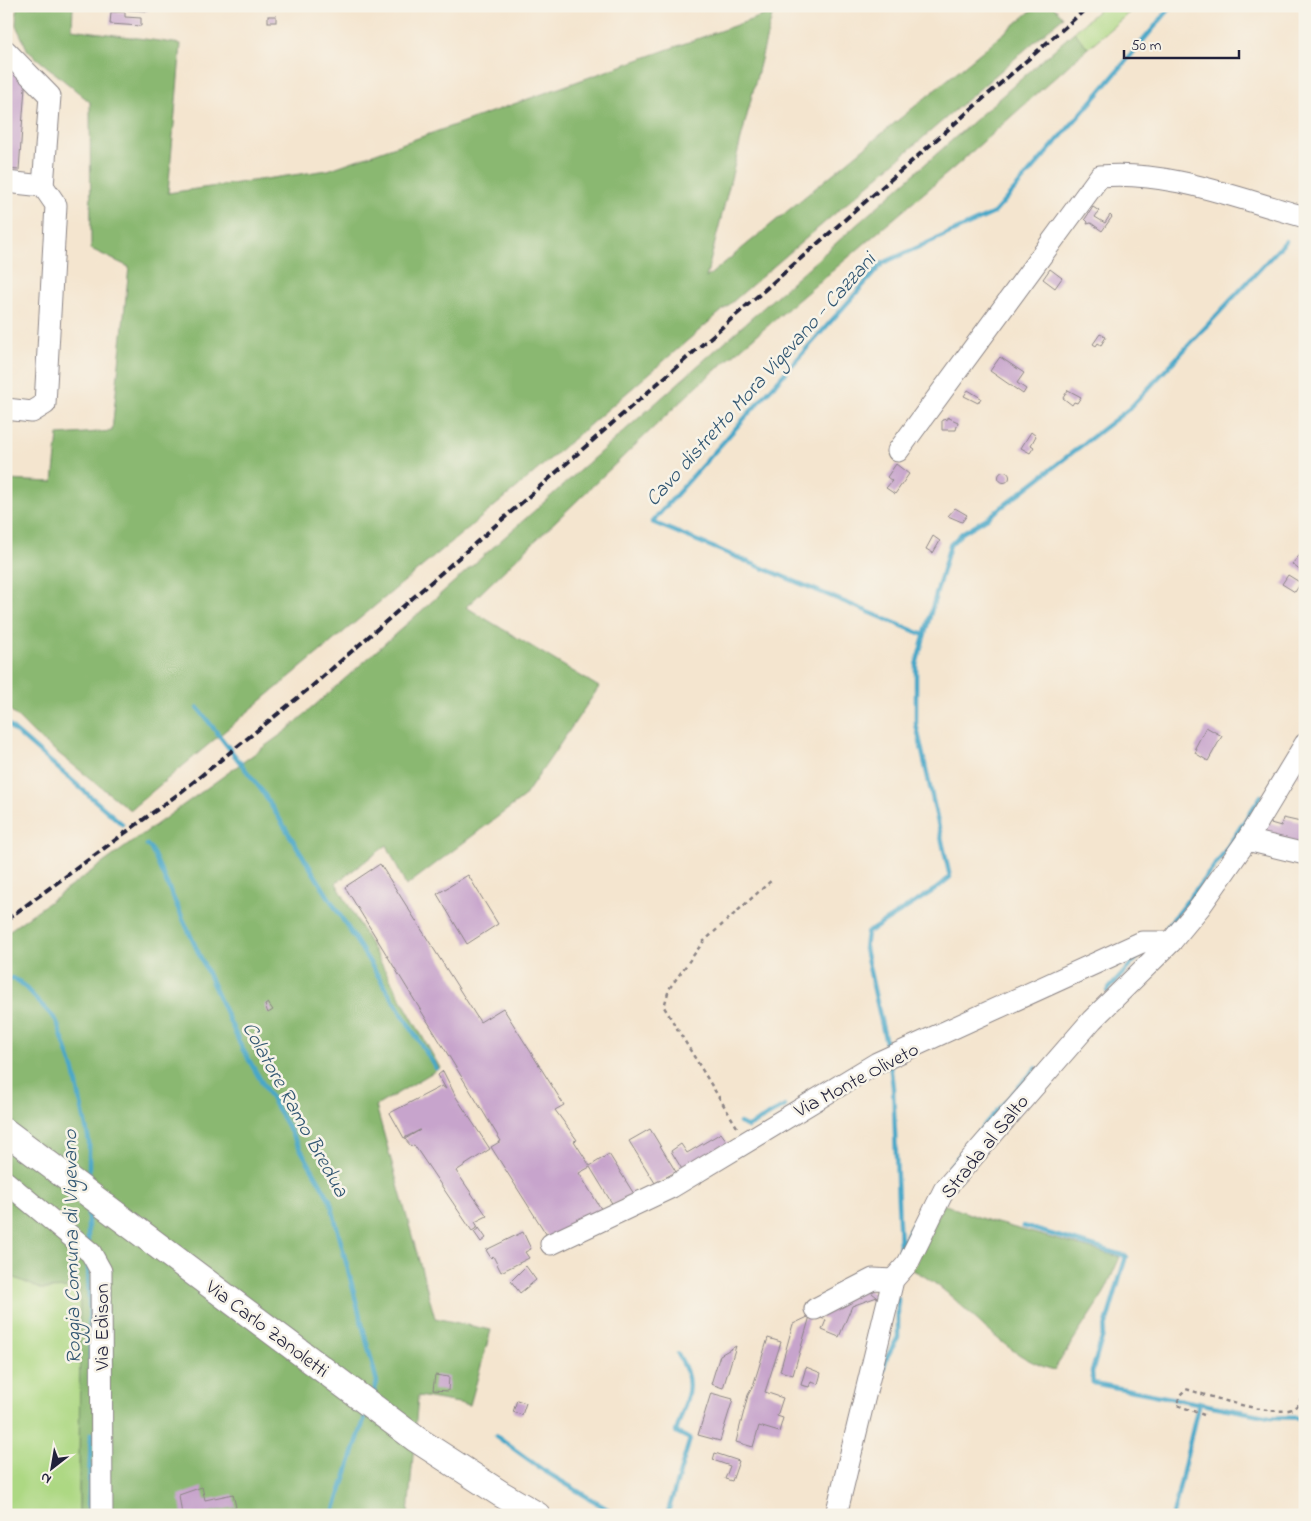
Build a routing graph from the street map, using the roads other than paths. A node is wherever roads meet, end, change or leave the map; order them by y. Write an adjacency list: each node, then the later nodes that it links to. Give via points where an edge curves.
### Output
1 (6, 51): 3 (street, via 50,96)
2 (6, 182): 3 (street)
3 (43, 186): 5 (street, via 56,205 46,404 32,412)
4 (1305, 218): 6 (street, via 1169,179 1128,174 1100,176)
5 (6, 409)
6 (898, 451)
7 (1305, 744): 8 (street, Strada al Salto)
8 (1247, 840): 9 (street); 10 (street, Strada al Salto)
9 (1305, 854)
10 (1171, 942): 13 (street, Via Monte Oliveto, via 1142,942 889,1058 672,1187); 14 (street, Strada al Salto, via 1092,1020 944,1190 908,1263)
11 (6, 1132): 17 (main road, Via Carlo Zanoletti, via 424,1444)
12 (6, 1182): 16 (street, Via Edison, via 87,1249 101,1271)
13 (551, 1244)
14 (896, 1277): 15 (street, via 873,1279); 18 (street, Strada al Salto)
15 (814, 1308)
16 (102, 1515)
17 (537, 1515)
18 (836, 1515)

